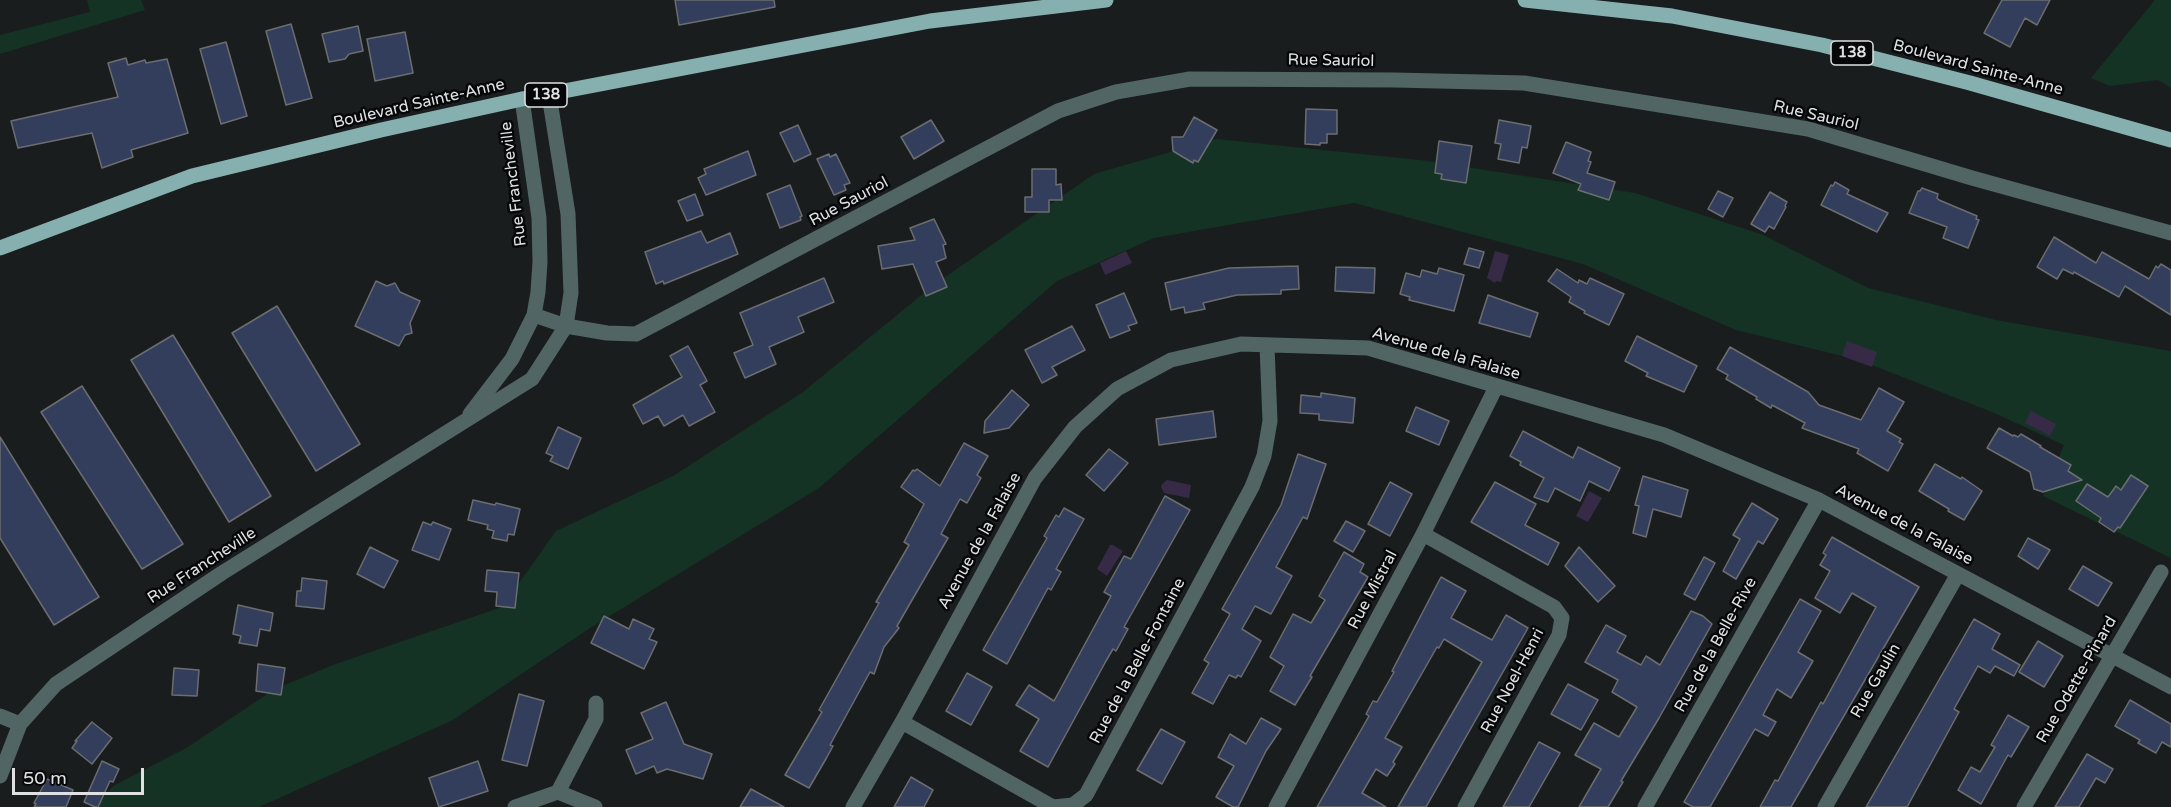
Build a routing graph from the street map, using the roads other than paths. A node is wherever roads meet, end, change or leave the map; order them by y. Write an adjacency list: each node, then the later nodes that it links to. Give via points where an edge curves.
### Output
1 (1106, 0): 3 (main road, Boulevard Sainte-Anne / 138, via 930,21)
2 (1525, 0): 5 (main road, Boulevard Sainte-Anne / 138, via 1672,16 1822,45)
3 (549, 95): 4 (main road, Boulevard Sainte-Anne / 138); 9 (street, Rue Francheville, via 568,214 571,293)
4 (522, 99): 7 (main road, Boulevard Sainte-Anne / 138, via 192,176); 8 (street, Rue Francheville, via 539,218 540,262)
5 (2171, 140)
6 (2171, 234): 9 (street, Rue Sauriol, via 1808,129 1524,83 1190,80 1116,92 1058,111 636,334)
7 (0, 248)
8 (534, 315): 9 (street, Rue Sauriol); 12 (street, Rue Francheville, via 512,359)
9 (566, 326): 12 (street, Rue Francheville, via 532,380)
10 (1267, 346): 11 (street, Avenue de la Falaise, via 1368,348); 21 (street, Avenue de la Falaise, via 1241,344 1171,360 1117,389 1075,427 1035,478); 21 (street, Rue de la Belle-Fontaine, via 1270,421 1264,456 1247,495 1086,795 1073,805 1053,807)
11 (1496, 387): 13 (street, Avenue de la Falaise, via 1664,435); 14 (street, Rue Mistral)
12 (463, 423): 22 (street, Rue Francheville, via 222,573 56,684)
13 (1818, 500): 16 (street, Avenue de la Falaise); 30 (street, Rue de la Belle-Rive)
14 (1423, 534): 28 (street, Rue Mistral); 29 (street, Rue Noel-Henri, via 1554,607 1562,618 1559,635)
15 (2161, 572): 17 (street, Rue Odette-Pinard)
16 (1958, 574): 17 (street, Avenue de la Falaise); 31 (street, Rue Gaulin)
17 (2112, 655): 18 (street, Avenue de la Falaise); 32 (street, Rue Odette-Pinard)
18 (2171, 687)
19 (596, 704): 24 (street, via 596,719)
20 (0, 717): 22 (street)
21 (902, 722): 27 (street, Avenue de la Falaise)
22 (20, 724): 23 (street, Rue Francheville)
23 (0, 776)
24 (558, 792): 25 (street); 26 (street)
25 (515, 807)
26 (596, 807)
27 (853, 807)
28 (1276, 807)
29 (1465, 807)
30 (1645, 807)
31 (1825, 807)
32 (2024, 807)

